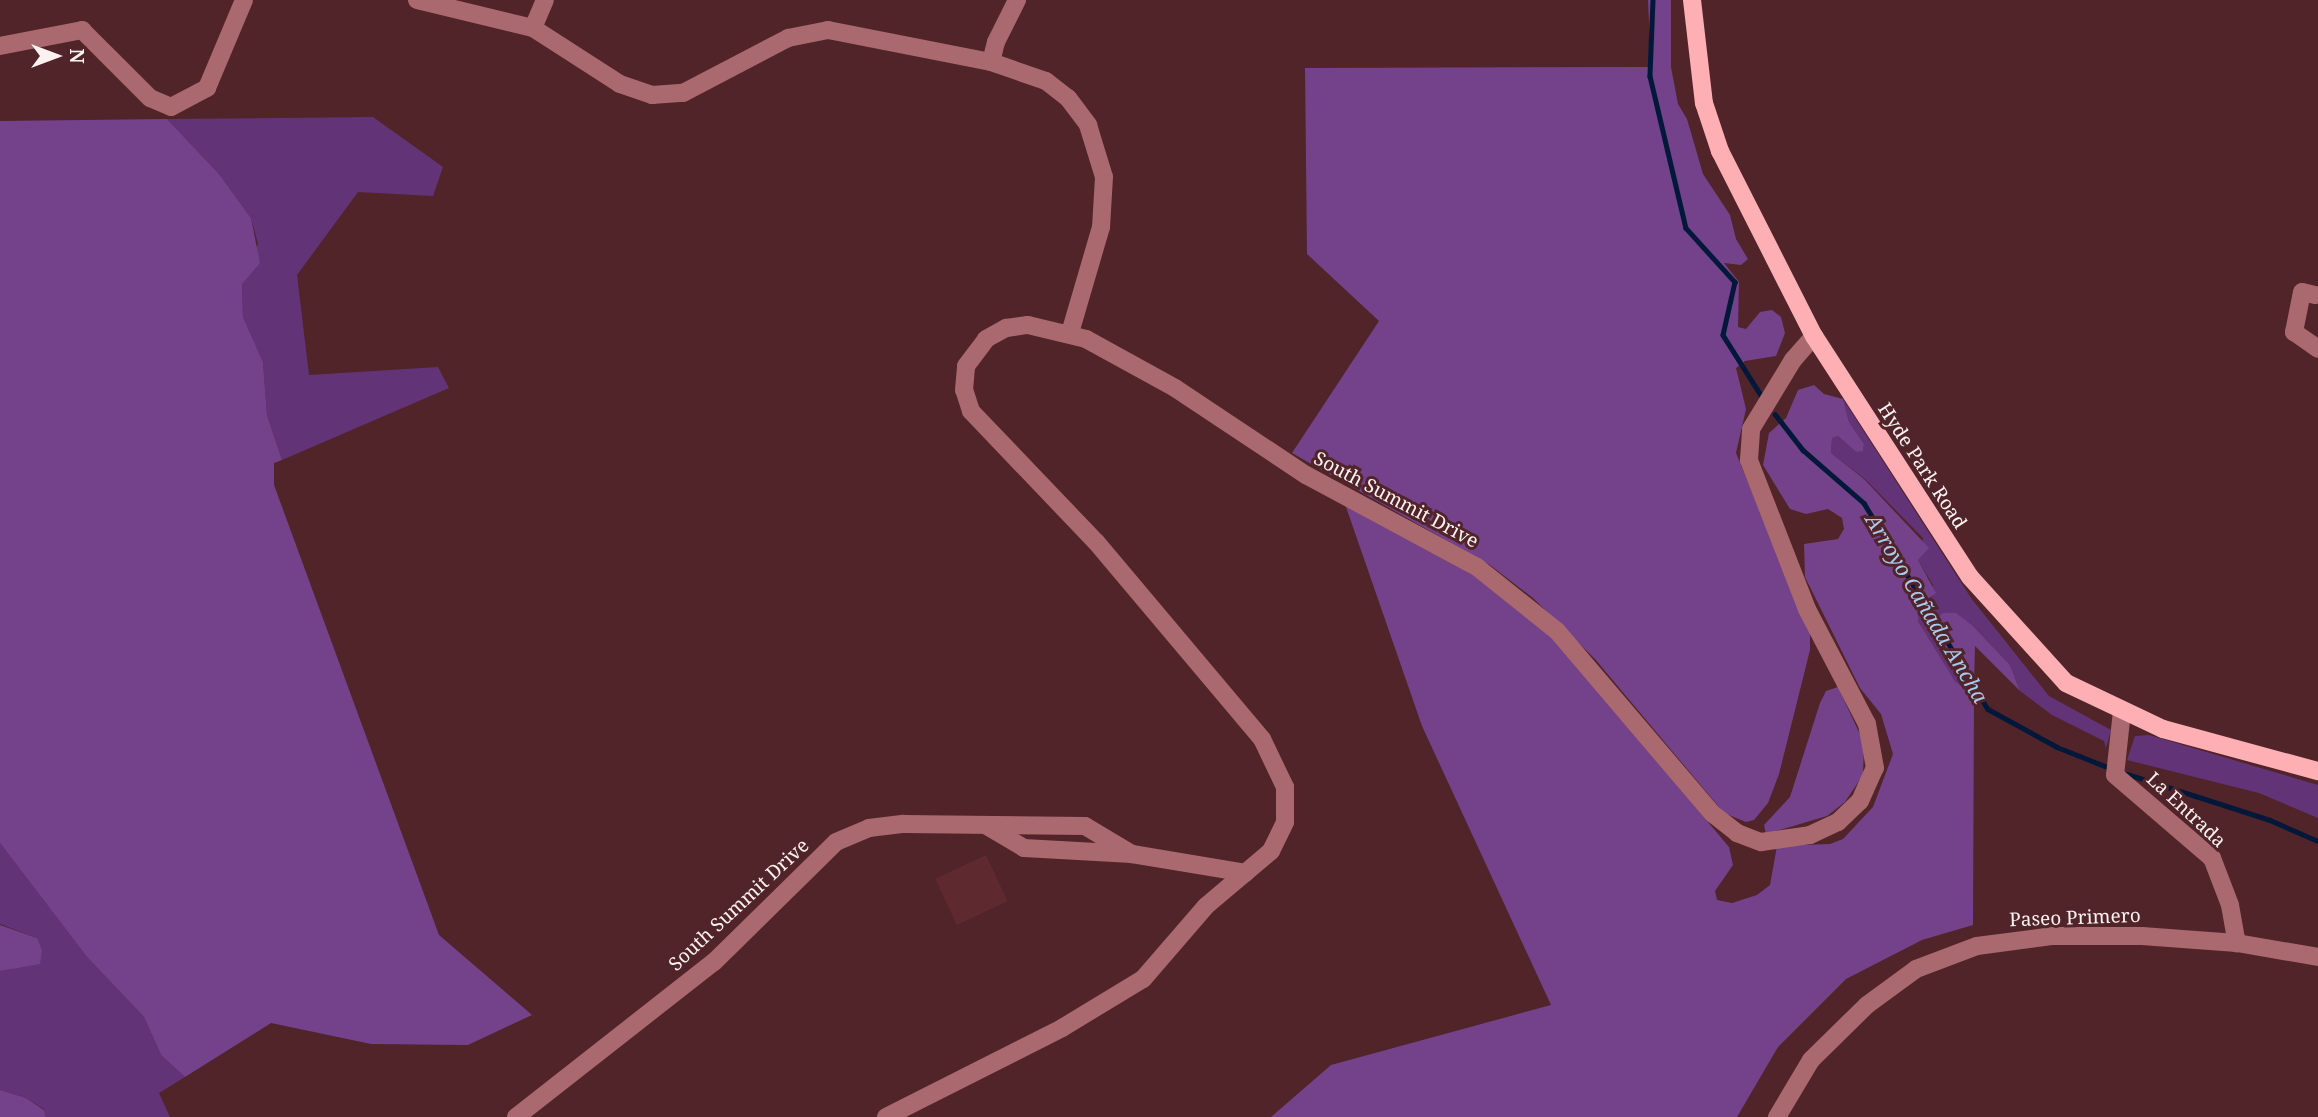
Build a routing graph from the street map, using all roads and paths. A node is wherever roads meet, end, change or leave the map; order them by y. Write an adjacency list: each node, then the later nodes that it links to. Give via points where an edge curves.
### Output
1 (244, 0): 7 (street, via 207,88 171,107 150,98 82,30)
2 (417, 0): 6 (street)
3 (545, 0): 6 (street)
4 (1017, 0): 8 (street)
5 (1692, 0): 11 (main road, Hyde Park Road, via 1704,103 1720,151)
6 (533, 29): 8 (street, via 620,84 652,95 683,93 788,38 828,30)
7 (0, 46)
8 (991, 62): 10 (street, via 1046,81 1068,97 1088,125 1100,158 1105,209)
9 (2315, 295): 12 (street, via 2302,292 2294,332)
10 (1070, 333): 11 (street, South Summit Drive, via 1175,388 1274,456 1502,584 1581,658 1713,814 1737,833 1762,842 1810,835 1838,822 1860,802 1875,768 1867,724 1807,609 1749,460 1751,429 1793,360); 17 (street, South Summit Drive, via 1028,326 996,332 978,346 966,366 966,400 978,421 1096,542 1262,739 1286,787 1285,822 1271,851)
11 (1814, 336): 13 (main road, Hyde Park Road, via 1970,577 2066,683)
12 (2318, 349)
13 (2122, 711): 14 (main road, Hyde Park Road, via 2164,729); 18 (street, La Entrada, via 2115,775 2212,858 2231,905)
14 (2318, 771)
15 (986, 826): 16 (street, South Summit Drive, via 1024,848); 16 (street, South Summit Drive, via 1085,826); 20 (street, South Summit Drive, via 904,824 869,828 836,842 714,962)
16 (1132, 854): 17 (street, South Summit Drive)
17 (1245, 873): 21 (street, South Summit Drive, via 1206,906 1143,979 1062,1028)
18 (2237, 943): 19 (street, Paseo Primero); 22 (street, Paseo Primero, via 2143,936 2015,939 1976,946 1916,969 1867,1005 1811,1060)
19 (2318, 957)
20 (516, 1117)
21 (886, 1117)
22 (1777, 1117)

